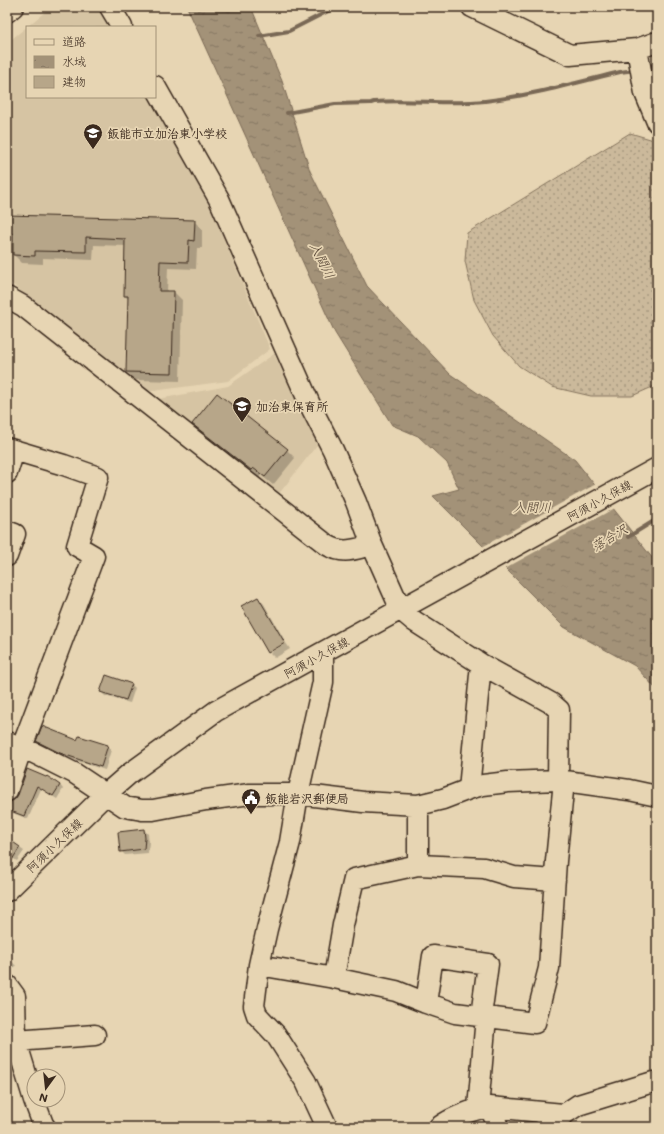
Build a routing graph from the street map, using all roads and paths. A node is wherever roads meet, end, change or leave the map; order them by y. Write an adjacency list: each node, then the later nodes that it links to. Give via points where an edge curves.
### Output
1 (13, 7): 4 (street)
2 (110, 7): 5 (street)
3 (472, 7): 7 (street, via 570,55)
4 (7, 12)
5 (121, 26)
6 (657, 42): 7 (street)
7 (637, 54): 9 (street, via 646,93)
8 (156, 88): 15 (street, via 219,199 356,502)
9 (657, 122)
10 (7, 297): 15 (street, via 23,306 327,545 336,550 348,551)
11 (11, 450): 13 (street); 20 (street, via 98,477 77,546 94,556)
12 (656, 469): 17 (street, 阿須小久保線)
13 (7, 473)
14 (7, 531): 16 (street, via 15,534)
15 (372, 545): 17 (street)
16 (7, 556)
17 (401, 610): 18 (street, 阿須小久保線); 19 (street)
18 (323, 654): 24 (street, 阿須小久保線, via 216,711 129,774); 25 (street, via 323,682)
19 (481, 664): 21 (street, via 559,710); 22 (street)
20 (14, 745): 23 (street); 24 (street, via 74,772)
21 (561, 781): 22 (street, via 508,782); 26 (street); 29 (street)
22 (469, 789): 27 (street)
23 (7, 791)
24 (106, 794): 25 (street, via 125,807 153,810 250,794); 30 (street, 阿須小久保線)
25 (298, 794): 27 (street); 31 (street, via 290,842)
26 (657, 796)
27 (418, 805): 28 (street)
28 (418, 865): 29 (street, via 484,868 514,877); 32 (street, via 354,879)
29 (555, 880): 35 (street, via 549,968 536,1023)
30 (7, 891)
31 (259, 965): 32 (street); 45 (street, via 255,1010 276,1035 306,1082)
32 (334, 978): 34 (street, via 396,991)
33 (7, 985): 37 (street, via 15,996)
34 (426, 1004): 35 (street, via 455,1013); 35 (street, via 433,956 488,964)
35 (484, 1016): 42 (street)
36 (95, 1035): 37 (street)
37 (16, 1041): 38 (street)
38 (14, 1062): 40 (street)
39 (657, 1082): 43 (street, via 578,1105)
40 (26, 1085)
41 (37, 1108): 44 (street)
42 (484, 1108): 43 (street); 46 (street, via 448,1120); 47 (street)
43 (563, 1114): 48 (street)
44 (44, 1126)
45 (327, 1127)
46 (439, 1127)
47 (498, 1127)
48 (545, 1127)

